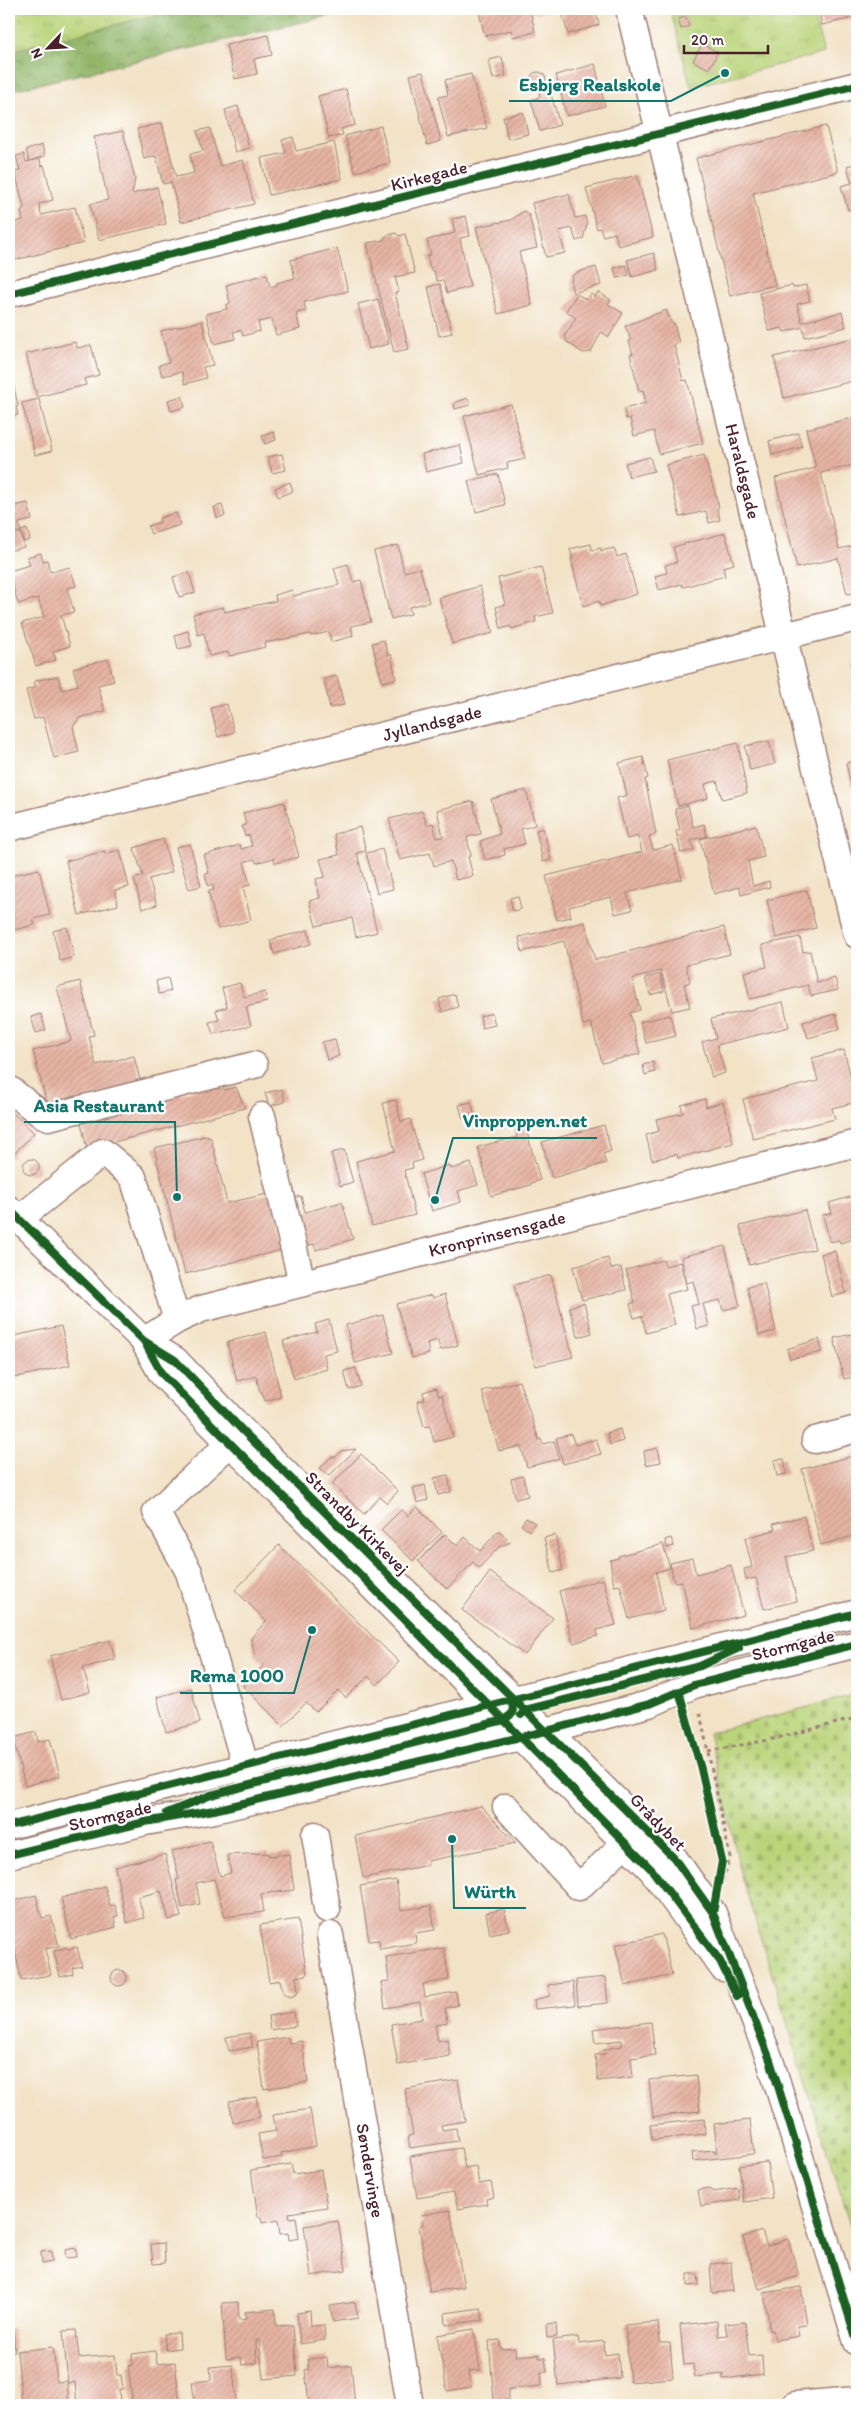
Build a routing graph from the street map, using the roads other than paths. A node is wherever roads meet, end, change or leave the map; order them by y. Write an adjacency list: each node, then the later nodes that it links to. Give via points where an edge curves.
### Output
1 (629, 9): 3 (street, Haraldsgade)
2 (857, 86): 3 (street, Kirkegade)
3 (660, 134): 4 (street, Kirkegade); 6 (street, Haraldsgade)
4 (9, 294)
5 (857, 618): 6 (street, Jyllandsgade)
6 (783, 636): 7 (street, Jyllandsgade); 8 (street, Haraldsgade)
7 (9, 828)
8 (857, 934)
9 (254, 1064): 10 (street, via 49,1117)
10 (9, 1089)
11 (262, 1116): 14 (street)
12 (857, 1144): 14 (street, Kronprinsensgade)
13 (14, 1214): 15 (street, via 103,1152 132,1177); 16 (street, Strandby Kirkevej)
14 (302, 1283): 15 (street, Kronprinsensgade, via 201,1309)
15 (177, 1320): 16 (street, Kronprinsensgade)
16 (144, 1341): 18 (street, Strandby Kirkevej, via 162,1374)
17 (857, 1429): 19 (street)
18 (236, 1438): 22 (street, Strandby Kirkevej); 23 (street, via 156,1512 189,1572)
19 (815, 1440)
20 (857, 1613): 22 (street, Stormgade, via 771,1634)
21 (857, 1644): 22 (street, Stormgade, via 694,1685 649,1704)
22 (517, 1717): 23 (street, Stormgade); 23 (street, Stormgade); 27 (street, Grådybet)
23 (250, 1784): 25 (street, Stormgade); 28 (street, Stormgade, via 211,1795 145,1822)
24 (506, 1807): 27 (street, via 578,1886)
25 (9, 1826)
26 (315, 1835): 29 (street)
27 (634, 1835): 31 (street, Grådybet, via 652,1870 720,1961); 31 (street, Grådybet, via 674,1858 713,1913)
28 (9, 1856)
29 (327, 1910)
30 (330, 1935): 34 (street, Søndervinge)
31 (770, 2060): 32 (street, Grådybet)
32 (857, 2342)
33 (857, 2400): 35 (street)
34 (410, 2405)
35 (795, 2405)

